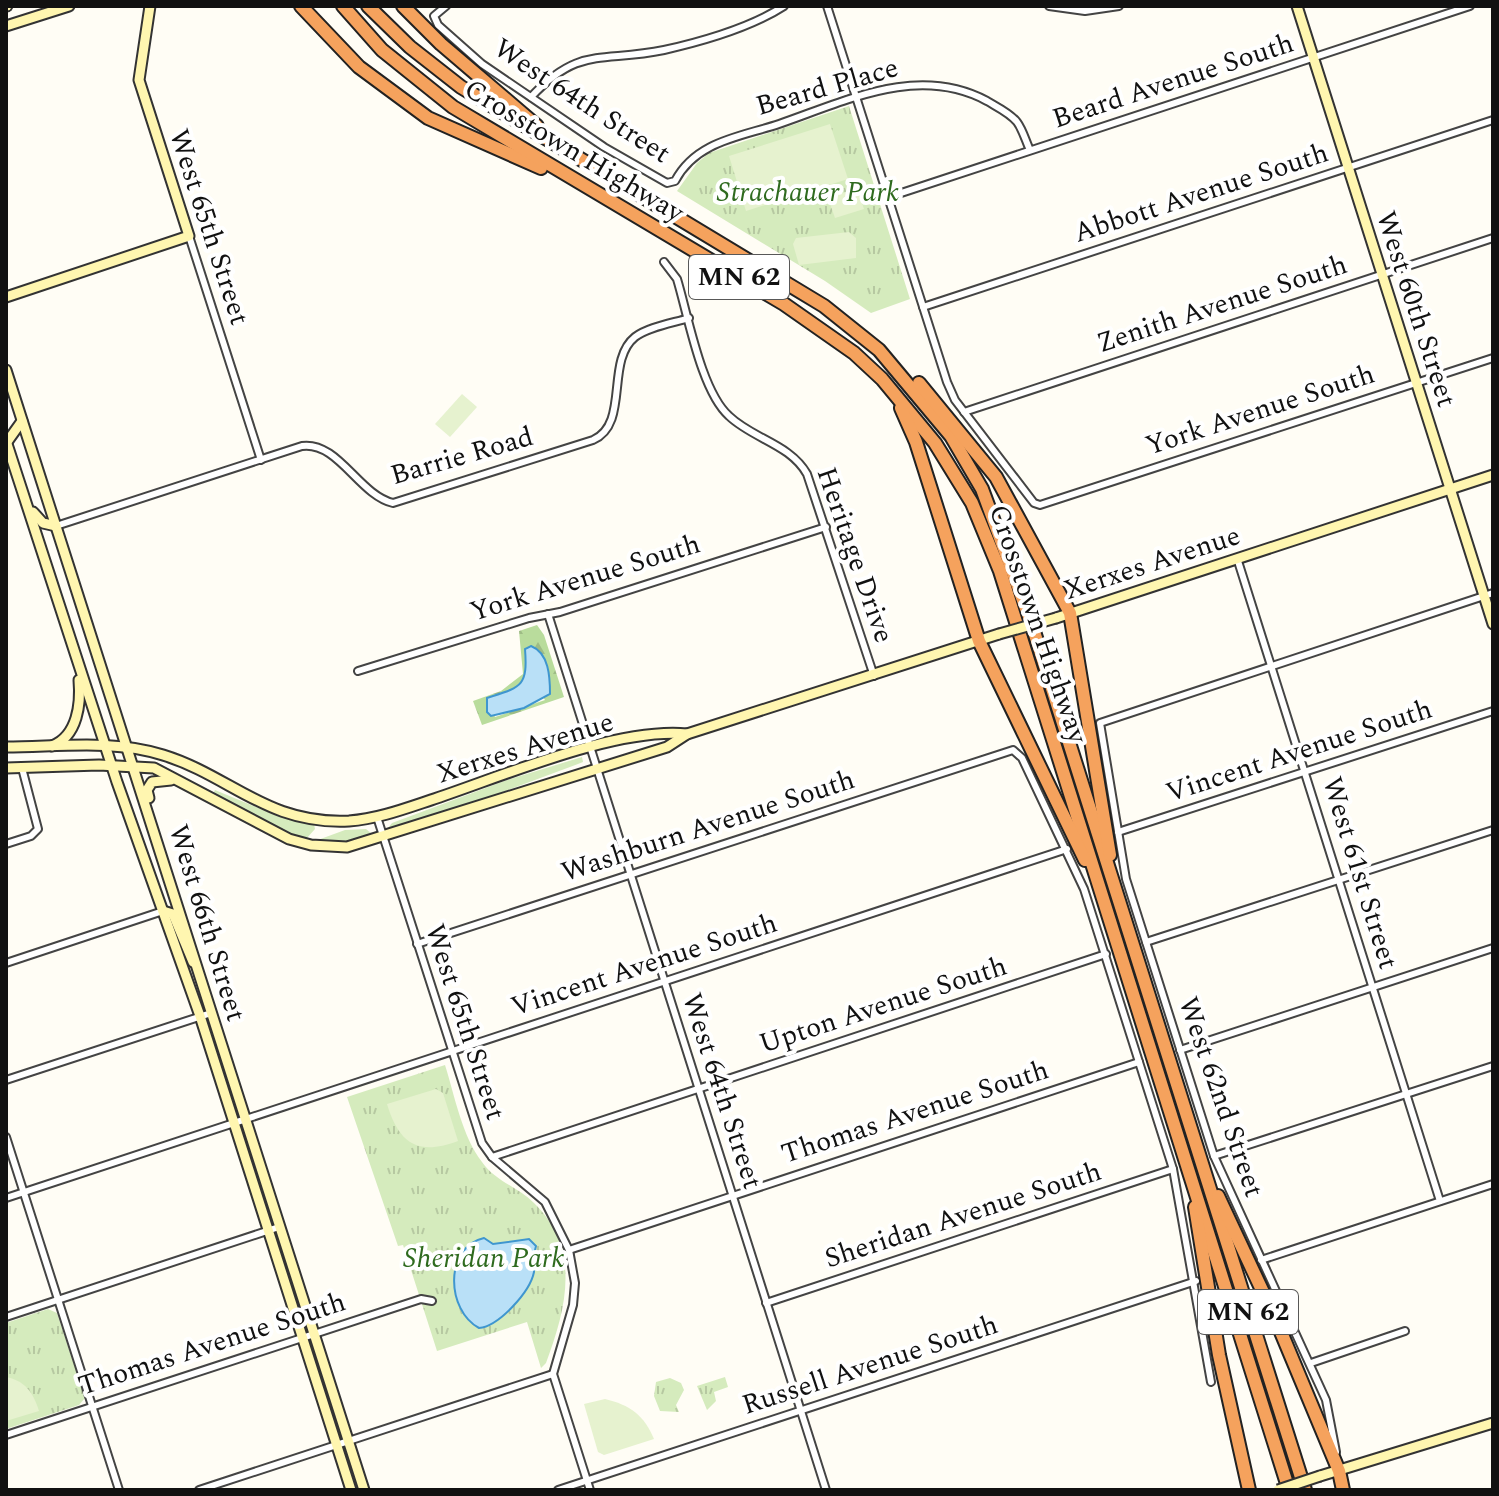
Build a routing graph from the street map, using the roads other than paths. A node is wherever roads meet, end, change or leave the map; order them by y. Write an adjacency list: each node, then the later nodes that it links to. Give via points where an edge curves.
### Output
1 (69, 6): 14 (street)
2 (301, 6): 22 (highway, via 359,67 428,118)
3 (343, 6): 22 (highway, Crosstown Highway / MN 62, via 426,88)
4 (368, 6): 19 (highway, Crosstown Highway / MN 62, via 443,74)
5 (403, 6): 19 (highway)
6 (446, 6): 16 (street, West 64th Street, via 434,16 438,25)
7 (784, 6): 16 (street, via 749,24 663,50 577,61 550,77)
8 (827, 6): 17 (street)
9 (1049, 6): 10 (street, via 1085,11)
10 (1119, 6)
11 (1297, 6): 15 (street, West 60th Street)
12 (1470, 6): 15 (street, Beard Avenue South)
13 (148, 10): 25 (street, West 65th Street, via 139,80)
14 (6, 26)
15 (1314, 58): 20 (street, Beard Avenue South); 21 (street, West 60th Street)
16 (531, 97): 23 (street, West 64th Street, via 657,178)
17 (856, 97): 20 (street, Beard Place, via 917,84 961,91 1017,123); 23 (street, Beard Place, via 703,149); 24 (street)
18 (1493, 120): 21 (street, Abbott Avenue South)
19 (556, 144): 32 (highway, Crosstown Highway / MN 62, via 824,306)
20 (1030, 150): 24 (street, Beard Avenue South)
21 (1348, 168): 28 (street, West 60th Street); 30 (street, Abbott Avenue South)
22 (570, 178): 36 (highway, Crosstown Highway / MN 62, via 819,327)
23 (675, 181)
24 (889, 197): 30 (street)
25 (189, 236): 29 (street); 40 (street, West 65th Street)
26 (1493, 238): 28 (street, Zenith Avenue South)
27 (664, 262): 31 (street, Heritage Drive, via 677,279)
28 (1382, 274): 35 (street, West 60th Street); 37 (street, Zenith Avenue South)
29 (6, 297)
30 (923, 307): 37 (street, via 947,382)
31 (689, 318): 40 (street, Barrie Road, via 634,338 624,354 609,427 593,440 393,503 377,497 318,447 302,446); 45 (street, Heritage Drive, via 718,404 737,423 802,465)
32 (879, 350): 48 (highway, via 921,385 996,477); 80 (highway, Crosstown Highway / MN 62, via 951,436 995,517)
33 (1493, 358): 35 (street, York Avenue South)
34 (6, 370): 38 (street, West 66th Street)
35 (1416, 383): 37 (street, York Avenue South, via 1040,505 1029,498); 42 (street, West 60th Street)
36 (895, 394): 51 (highway, via 916,442); 80 (highway, Crosstown Highway / MN 62, via 950,466 987,536)
37 (964, 412)
38 (22, 421): 39 (street); 44 (street, West 66th Street)
39 (6, 441): 43 (street, West 66th Street)
40 (261, 460): 44 (street, Barrie Road)
41 (1493, 475): 42 (street, Xerxes Avenue)
42 (1450, 489): 46 (street, Xerxes Avenue); 47 (street, West 60th Street)
43 (25, 499): 44 (street, via 38,519); 52 (street, West 66th Street)
44 (56, 526): 61 (street, West 66th Street)
45 (826, 527): 49 (street, York Avenue South); 55 (street, Heritage Drive)
46 (1237, 558): 48 (street, Xerxes Avenue); 53 (street, West 61st Street)
47 (1489, 594): 50 (street, West 60th Street); 53 (street)
48 (1070, 613): 51 (street, Xerxes Avenue, bridge); 80 (highway)
49 (548, 614): 54 (street, York Avenue South); 62 (street, West 64th Street)
50 (1493, 624)
51 (979, 641): 55 (street, Xerxes Avenue); 80 (highway)
52 (79, 664): 58 (street, via 77,716 64,739); 59 (street, West 66th Street)
53 (1271, 666): 68 (street, West 61st Street); 72 (street, West 62nd Street, via 1100,723)
54 (358, 671)
55 (874, 676): 57 (street, Xerxes Avenue)
56 (1493, 711): 68 (street, Vincent Avenue South)
57 (687, 734): 62 (street, Xerxes Avenue, via 665,731); 67 (street, Xerxes Avenue, via 667,747)
58 (50, 746): 59 (street); 60 (street)
59 (107, 746): 61 (street); 63 (street, West 66th Street)
60 (6, 747)
61 (128, 748): 64 (street, West 66th Street); 70 (street, via 171,757 282,812 347,821)
62 (590, 748): 67 (street, West 64th Street); 70 (street, Xerxes Avenue)
63 (112, 766): 64 (street); 66 (street); 79 (street, West 66th Street)
64 (134, 766): 69 (street, via 154,768); 75 (street, West 66th Street)
65 (6, 768): 66 (street)
66 (22, 768): 74 (street, via 38,829)
67 (596, 768): 73 (street, Xerxes Avenue); 77 (street, West 64th Street)
68 (1306, 773): 72 (street, Vincent Avenue South); 78 (street, West 61st Street)
69 (193, 787): 73 (street, via 289,839 311,845 347,847); 75 (street, via 165,778 148,786)
70 (377, 817): 73 (street, West 65th Street)
71 (1493, 830): 78 (street)
72 (1118, 832): 81 (street, West 62nd Street)
73 (383, 838): 82 (street, West 65th Street)
74 (6, 844)
75 (160, 844): 86 (street, West 66th Street)
76 (1067, 849): 77 (street, Washburn Avenue South, via 1022,758 1013,750); 84 (street); 87 (street, Vincent Avenue South)
77 (631, 875): 82 (street, Washburn Avenue South); 87 (street, West 64th Street)
78 (1339, 879): 81 (street); 88 (street, West 61st Street)
79 (163, 911): 85 (street); 86 (street, via 173,914); 90 (street, West 66th Street)
80 (1117, 918): 101 (highway, Crosstown Highway / MN 62)
81 (1146, 942): 91 (street, West 62nd Street)
82 (417, 944): 92 (street, West 65th Street)
83 (1493, 948): 88 (street)
84 (1106, 954): 93 (street); 96 (street, Upton Avenue South)
85 (6, 963)
86 (198, 968): 89 (street, West 66th Street)
87 (664, 982): 92 (street, Vincent Avenue South); 96 (street, West 64th Street)
88 (1373, 987): 91 (street); 97 (street, West 61st Street)
89 (211, 1013): 90 (street); 98 (street, West 66th Street)
90 (200, 1016): 95 (street); 99 (street, West 66th Street)
91 (1180, 1050): 102 (street, West 62nd Street)
92 (451, 1052): 98 (street, Vincent Avenue South); 103 (street, West 65th Street, via 475,1126)
93 (1139, 1062): 104 (street); 107 (street, Thomas Avenue South)
94 (1493, 1066): 97 (street)
95 (6, 1080)
96 (699, 1089): 103 (street, Upton Avenue South); 107 (street, West 64th Street)
97 (1406, 1094): 102 (street); 109 (street, West 61st Street)
98 (245, 1119): 99 (street, Vincent Avenue South); 110 (street, West 66th Street)
99 (234, 1123): 106 (street, Vincent Avenue South); 111 (street, West 66th Street)
100 (6, 1137): 106 (street)
101 (1186, 1138): 130 (highway, via 1276,1320); 139 (highway, via 1219,1355); 141 (highway, Crosstown Highway / MN 62); 142 (highway, Crosstown Highway / MN 62)
102 (1214, 1156): 113 (street, West 62nd Street)
103 (492, 1157): 112 (street, West 65th Street, via 545,1202)
104 (1173, 1169): 114 (street); 117 (street, Sheridan Avenue South)
105 (1493, 1184): 109 (street)
106 (24, 1192): 108 (street, Vincent Avenue South); 115 (street)
107 (732, 1196): 112 (street, Thomas Avenue South); 117 (street, West 64th Street)
108 (6, 1198)
109 (1440, 1201): 113 (street)
110 (279, 1227): 111 (street); 120 (street, West 66th Street)
111 (268, 1231): 115 (street); 120 (street, West 66th Street)
112 (569, 1250): 122 (street, West 65th Street, via 573,1305)
113 (1261, 1260): 121 (street, West 62nd Street)
114 (1196, 1281): 123 (street); 125 (street, Russell Avenue South)
115 (58, 1300): 118 (street); 124 (street)
116 (432, 1301): 120 (street, Thomas Avenue South, via 421,1299)
117 (766, 1303): 125 (street, West 64th Street)
118 (6, 1317)
119 (1405, 1331): 121 (street)
120 (308, 1336): 124 (street, Thomas Avenue South); 128 (street, West 66th Street); 129 (street, West 66th Street)
121 (1311, 1363): 130 (street, West 62nd Street, via 1331,1412)
122 (553, 1374): 128 (street); 131 (street)
123 (1211, 1382)
124 (93, 1406): 127 (street, Thomas Avenue South); 132 (street)
125 (800, 1411): 131 (street, Russell Avenue South); 138 (street, West 64th Street)
126 (1493, 1423): 130 (street)
127 (6, 1435)
128 (349, 1441): 129 (street); 135 (street, West 66th Street)
129 (336, 1445): 133 (street); 134 (street, West 66th Street)
130 (1339, 1471): 140 (street, bridge); 143 (highway)
131 (587, 1480): 136 (street, Russell Avenue South); 137 (street)
132 (119, 1490)
133 (199, 1490)
134 (351, 1490)
135 (364, 1490)
136 (558, 1490)
137 (590, 1490)
138 (826, 1490)
139 (1249, 1490)
140 (1278, 1490)
141 (1289, 1490)
142 (1305, 1490)
143 (1343, 1490)

